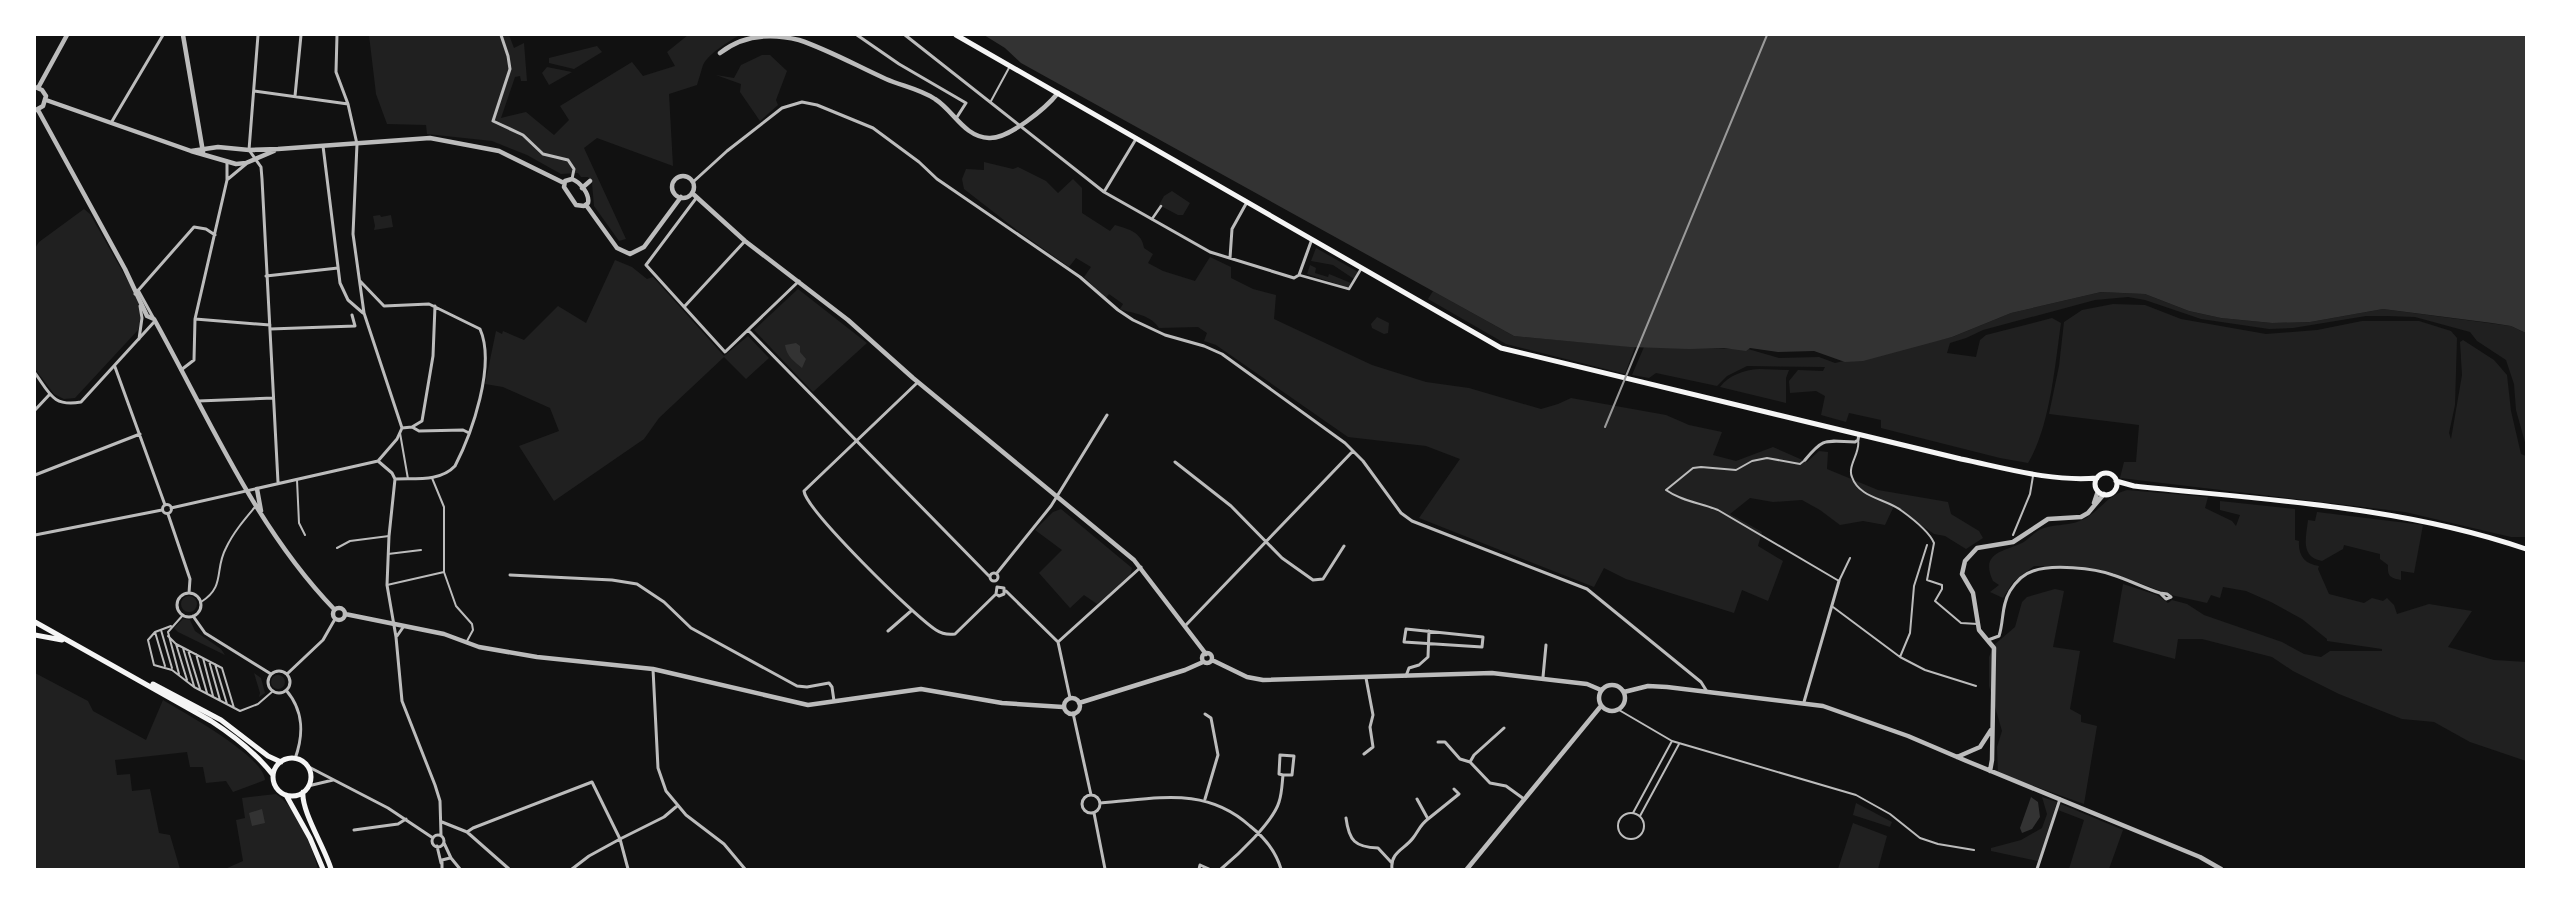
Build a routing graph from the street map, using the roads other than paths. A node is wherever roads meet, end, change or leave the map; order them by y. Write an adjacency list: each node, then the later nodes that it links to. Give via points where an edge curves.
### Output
1 (67, 35): 13 (street)
2 (163, 35): 22 (street)
3 (183, 35): 29 (street)
4 (258, 35): 14 (street)
5 (301, 35): 16 (street)
6 (338, 35): 19 (street, via 336,72)
7 (500, 35): 33 (street, via 510,68 493,122 523,135 543,154 568,160 574,169)
8 (857, 35): 21 (street, via 966,103)
9 (905, 35): 18 (street)
10 (956, 35): 12 (main road)
11 (720, 53): 21 (street, via 735,44 761,36 799,40 929,95)
12 (1010, 66): 15 (main road); 18 (lane)
13 (37, 88): 17 (street, via 44,93)
14 (254, 91): 16 (street); 28 (street)
15 (1058, 93): 23 (street, via 1047,106); 24 (main road)
16 (295, 96): 19 (street)
17 (46, 100): 20 (street); 22 (street)
18 (990, 102): 23 (street)
19 (348, 104): 25 (street)
20 (36, 110): 57 (street)
21 (957, 117): 23 (street, via 971,133 987,138 1001,136)
22 (111, 124): 29 (street, via 191,151)
23 (1020, 125): 39 (street)
24 (1136, 138): 39 (street); 43 (main road)
25 (357, 144): 26 (street); 37 (street, via 430,138 479,146 513,156); 55 (street, via 353,234)
26 (324, 146): 27 (street); 51 (street)
27 (278, 149): 28 (street); 30 (street)
28 (249, 150): 29 (street, via 218,147); 30 (street)
29 (203, 152): 31 (street)
30 (255, 159): 32 (street); 54 (street, via 261,167)
31 (227, 161): 32 (street); 34 (street)
32 (246, 163): 34 (street)
33 (572, 179): 37 (street); 38 (street)
34 (227, 180): 47 (street)
35 (590, 181): 38 (street)
36 (693, 182): 40 (street); 41 (street, via 685,176 674,181 673,190); 85 (street, via 786,106 809,103 867,125 937,179 1080,277 1118,310 1152,330 1222,354)
37 (564, 183): 44 (street, via 564,189 576,204 580,207)
38 (582, 188): 44 (street, via 588,196)
39 (1104, 192): 46 (street)
40 (692, 193): 41 (street); 42 (street)
41 (680, 197): 44 (street, via 644,247 630,254 617,248)
42 (697, 197): 49 (street); 60 (street, via 646,265)
43 (1248, 202): 48 (main road); 50 (street, via 1232,229)
44 (586, 205)
45 (1161, 206): 46 (street)
46 (1152, 219): 50 (street, via 1210,252)
47 (216, 235): 57 (street, via 194,227); 63 (street)
48 (1312, 239): 52 (main road); 53 (street)
49 (745, 241): 56 (street); 60 (street)
50 (1230, 258): 53 (street, via 1294,278)
51 (338, 268): 54 (street); 61 (street, via 344,293)
52 (1361, 269): 53 (street, via 1350,290); 82 (main road, via 1501,348)
53 (1299, 275)
54 (266, 276): 65 (street)
55 (359, 279): 59 (street, via 384,306); 61 (street)
56 (799, 281): 66 (street); 71 (street, via 882,348)
57 (137, 292): 58 (street); 64 (street)
58 (140, 303): 64 (street, via 147,316); 67 (street)
59 (435, 306): 77 (street, via 433,356 425,407 422,421); 80 (street, via 480,329 487,352 474,424)
60 (684, 307): 66 (street, via 725,352)
61 (364, 313): 78 (street)
62 (352, 315): 65 (street, via 355,326)
63 (195, 319): 65 (street); 69 (street, via 194,360)
64 (155, 320): 67 (street); 69 (street)
65 (270, 327): 73 (street)
66 (748, 330): 84 (street)
67 (139, 340): 68 (street)
68 (115, 367): 72 (street, via 81,402 61,403); 81 (street)
69 (181, 370): 74 (street)
70 (35, 373): 72 (street)
71 (918, 382): 84 (street); 105 (street)
72 (50, 394): 75 (street)
73 (273, 398): 74 (street); 98 (street)
74 (198, 401): 103 (street)
75 (35, 410)
76 (1107, 416): 105 (street)
77 (412, 427): 78 (street); 80 (street, via 419,432 463,430)
78 (402, 428): 79 (street)
79 (400, 433): 87 (street); 94 (lane)
80 (469, 433): 91 (street, via 468,442 451,471)
81 (140, 434): 90 (street); 106 (street)
82 (1859, 434): 83 (street); 89 (main road)
83 (1858, 440): 86 (street, via 1824,441); 148 (lane, via 1852,479 1866,493 1902,510 1925,528 1934,543 1927,580 1942,585 1935,601 1960,623)
84 (856, 441): 129 (street); 141 (street, via 804,490 805,494 826,522)
85 (1354, 451): 117 (street); 192 (street, via 1407,518 1587,589 1701,682)
86 (1805, 460): 131 (lane, via 1800,464 1762,459 1736,470 1702,466 1693,468 1666,490 1676,498 1718,510)
87 (378, 461): 93 (street); 96 (street)
88 (1175, 462): 117 (street, via 1231,506)
89 (2034, 474): 95 (main road); 115 (lane, via 2030,494)
90 (35, 475)
91 (432, 478): 94 (street); 126 (lane, via 444,507)
92 (2096, 478): 95 (main road); 97 (main road, via 2106,473); 102 (main road)
93 (395, 479): 94 (street); 116 (street)
94 (408, 479)
95 (2083, 479): 102 (main road)
96 (297, 480): 98 (street); 114 (lane, via 299,523)
97 (2116, 481): 99 (main road); 100 (main road)
98 (278, 482): 101 (street)
99 (2130, 486): 100 (main road); 121 (main road, via 2405,517)
100 (2116, 488): 104 (main road)
101 (257, 489): 103 (street); 112 (street)
102 (2097, 490): 104 (main road); 108 (street)
103 (248, 491): 107 (street); 109 (street)
104 (2104, 494): 108 (street)
105 (1057, 496): 125 (street); 127 (street)
106 (165, 505): 109 (street); 110 (street)
107 (257, 506): 112 (street); 138 (lane, via 224,550 217,585 212,595)
108 (2092, 507): 148 (street, via 2081,517 2048,519 2013,542 1977,548 1965,561 1962,574 1973,594)
109 (171, 508): 111 (street)
110 (162, 510): 111 (street); 113 (street)
111 (168, 514): 136 (street, via 190,579)
112 (262, 514): 140 (street, via 306,578)
113 (35, 535)
114 (305, 535)
115 (2013, 535)
116 (389, 536): 120 (lane, via 350,541); 123 (street)
117 (1266, 542): 119 (street, via 1294,568 1320,581); 151 (street)
118 (1927, 545): 170 (lane, via 1914,586 1910,633)
119 (1344, 546)
120 (337, 548)
121 (2526, 549)
122 (421, 550): 123 (lane)
123 (388, 554): 132 (street)
124 (1850, 558): 131 (lane)
125 (1141, 567): 151 (street); 161 (street)
126 (444, 572): 132 (lane); 160 (lane, via 456,606 472,624 473,630)
127 (997, 573): 129 (street, via 991,574); 130 (street)
128 (510, 575): 199 (street, via 637,584 664,602 691,628 797,686 828,683)
129 (991, 578): 130 (street); 135 (street)
130 (997, 580): 133 (street)
131 (1840, 581): 139 (street)
132 (387, 585): 147 (street)
133 (1000, 586): 134 (street); 135 (street)
134 (1005, 591): 135 (street, via 1002,596); 161 (street)
135 (996, 592): 141 (street, via 955,634 938,632)
136 (189, 593): 138 (street, via 196,595); 143 (street, via 178,602 178,609)
137 (2160, 593): 137 (street, via 2163,597 2171,597 2167,594); 159 (street, via 2098,571 2068,568 2036,570 2016,582 2005,601 1999,636)
138 (201, 602): 144 (street, via 200,610)
139 (1831, 605): 170 (lane); 200 (street)
140 (334, 609): 142 (street, via 342,608); 145 (street, via 332,614)
141 (911, 612): 153 (street)
142 (345, 614): 145 (street); 147 (street)
143 (183, 615): 144 (street); 149 (lane)
144 (193, 616): 181 (street, via 205,633)
145 (336, 619): 182 (street, via 323,640)
146 (35, 622): 163 (main road)
147 (394, 624): 150 (street); 158 (street)
148 (1978, 624): 159 (street)
149 (171, 626): 152 (lane); 157 (lane)
150 (404, 626): 158 (street); 160 (street)
151 (1185, 626): 169 (street)
152 (161, 630): 155 (lane); 179 (lane)
153 (888, 631)
154 (1429, 631): 162 (street); 162 (street, via 1406,629 1404,642); 162 (street, via 1483,636 1482,647)
155 (155, 632): 176 (lane); 176 (lane, via 148,640 151,656 154,665)
156 (35, 635): 163 (main road)
157 (168, 636): 164 (lane); 180 (lane)
158 (396, 637): 241 (street, via 402,701 435,785)
159 (1988, 640): 210 (street, via 1994,654)
160 (467, 642): 178 (street, via 537,657)
161 (1058, 642): 197 (street)
162 (1429, 643): 183 (street, via 1428,657 1409,668)
163 (74, 644): 177 (main road)
164 (176, 644): 166 (lane); 186 (lane)
165 (1546, 645): 185 (street)
166 (183, 648): 167 (lane); 188 (lane)
167 (188, 650): 168 (lane); 189 (lane)
168 (196, 654): 171 (lane); 195 (lane)
169 (1206, 654): 172 (street, via 1210,654); 174 (street, via 1202,657)
170 (1900, 657): 187 (lane, via 1930,673)
171 (203, 658): 173 (lane); 196 (lane)
172 (1212, 660): 174 (street); 184 (street, via 1248,677 1263,680)
173 (209, 661): 175 (lane); 198 (lane)
174 (1203, 662): 201 (street)
175 (215, 664): 202 (lane); 205 (lane, via 222,668)
176 (165, 667): 179 (lane)
177 (119, 668): 217 (main road, via 221,720 268,756); 221 (main road, via 230,734 263,762)
178 (653, 668): 199 (street, via 798,704); 234 (street, via 658,768 666,791)
179 (172, 670): 180 (lane)
180 (179, 674): 186 (lane)
181 (271, 674): 182 (street, via 280,671); 193 (street, via 268,685)
182 (287, 674): 190 (street, via 290,684)
183 (1406, 676): 184 (street); 185 (street, via 1492,673)
184 (1366, 678): 214 (street, via 1373,715 1370,727 1373,747)
185 (1543, 678): 191 (street, via 1587,684)
186 (187, 682): 188 (lane)
187 (1976, 686)
188 (194, 687): 189 (lane)
189 (200, 690): 195 (lane)
190 (286, 690): 193 (street, via 280,693); 216 (street, via 298,706 302,723)
191 (1601, 690): 194 (street, via 1616,685); 203 (street, via 1598,698)
192 (1706, 690): 194 (street, via 1648,686); 200 (street)
193 (273, 691): 205 (lane, via 258,704 240,711)
194 (1624, 692): 206 (street, via 1625,702)
195 (207, 693): 196 (lane)
196 (213, 696): 198 (lane)
197 (1070, 698): 201 (street); 204 (street)
198 (220, 700): 202 (lane)
199 (835, 702): 204 (street, via 920,689 1002,703)
200 (1804, 702): 215 (street)
201 (1079, 703): 207 (street, via 1079,709)
202 (227, 704): 205 (lane)
203 (1601, 706): 206 (street, via 1608,711); 231 (street)
204 (1063, 707): 207 (street)
205 (234, 708)
206 (1619, 710): 211 (lane)
207 (1073, 713): 228 (street)
208 (1205, 714): 229 (street, via 1211,718 1218,755)
209 (1504, 728): 218 (street)
210 (1992, 729): 215 (street, via 1980,747); 220 (street)
211 (1672, 740): 213 (lane); 236 (lane)
212 (1438, 742): 218 (street, via 1445,742 1460,759)
213 (1680, 743): 237 (lane); 250 (lane, via 1856,795 1890,814 1920,838)
214 (1364, 754)
215 (1957, 757): 220 (street)
216 (295, 759): 217 (main road); 219 (main road)
217 (281, 762): 221 (main road)
218 (1470, 762): 231 (street, via 1490,783 1506,786)
219 (307, 766): 223 (street); 224 (main road)
220 (1990, 771): 232 (street)
221 (273, 775): 227 (main road, via 276,788)
222 (1283, 775): 222 (street, via 1279,774 1280,755 1294,756 1292,775); 244 (street, via 1279,803 1272,817)
223 (334, 780): 224 (street); 239 (street)
224 (308, 786): 226 (main road)
225 (1454, 789): 240 (street, via 1459,794)
226 (303, 792): 227 (main road); 258 (main road, via 303,804)
227 (286, 795): 257 (main road)
228 (1090, 795): 233 (street, via 1097,797); 235 (street, via 1084,799 1083,806 1087,812)
229 (1206, 799): 233 (street, via 1179,797); 244 (street, via 1231,810)
230 (1417, 799): 240 (street)
231 (1524, 799): 272 (street)
232 (2060, 799): 273 (street); 274 (street, via 2200,857)
233 (1100, 803): 235 (street)
234 (677, 806): 247 (street, via 664,817); 265 (street, via 724,844)
235 (1094, 813): 266 (street)
236 (1633, 813): 237 (lane); 237 (lane, via 1624,815 1619,823 1621,834 1628,839 1643,833 1644,824)
237 (1640, 816)
238 (1346, 818): 253 (street, via 1348,832 1357,844 1378,848)
239 (406, 819): 242 (street, via 398,824); 246 (street)
240 (1428, 819): 254 (street)
241 (442, 822): 243 (street); 245 (street)
242 (354, 830)
243 (468, 832): 247 (street, via 592,782); 262 (street)
244 (1257, 832): 269 (street); 270 (street, via 1273,852)
245 (441, 835): 246 (street); 248 (street)
246 (433, 838): 249 (street, via 432,842)
247 (620, 839): 263 (street); 264 (street)
248 (444, 844): 249 (street); 252 (street)
249 (437, 846): 255 (street)
250 (1974, 850)
251 (1390, 854): 253 (street)
252 (451, 858): 255 (street, via 444,858); 256 (street)
253 (1387, 858): 254 (street)
254 (1391, 862): 271 (street)
255 (441, 863): 259 (street)
256 (455, 864): 260 (street); 261 (street)
257 (323, 869)
258 (331, 869)
259 (442, 869)
260 (454, 869)
261 (460, 869)
262 (509, 869)
263 (572, 869)
264 (628, 869)
265 (745, 869)
266 (1105, 869)
267 (1199, 869): 268 (street, via 1200,865)
268 (1210, 869)
269 (1221, 869)
270 (1281, 869)
271 (1392, 869)
272 (1467, 869)
273 (2037, 869)
274 (2221, 869)

